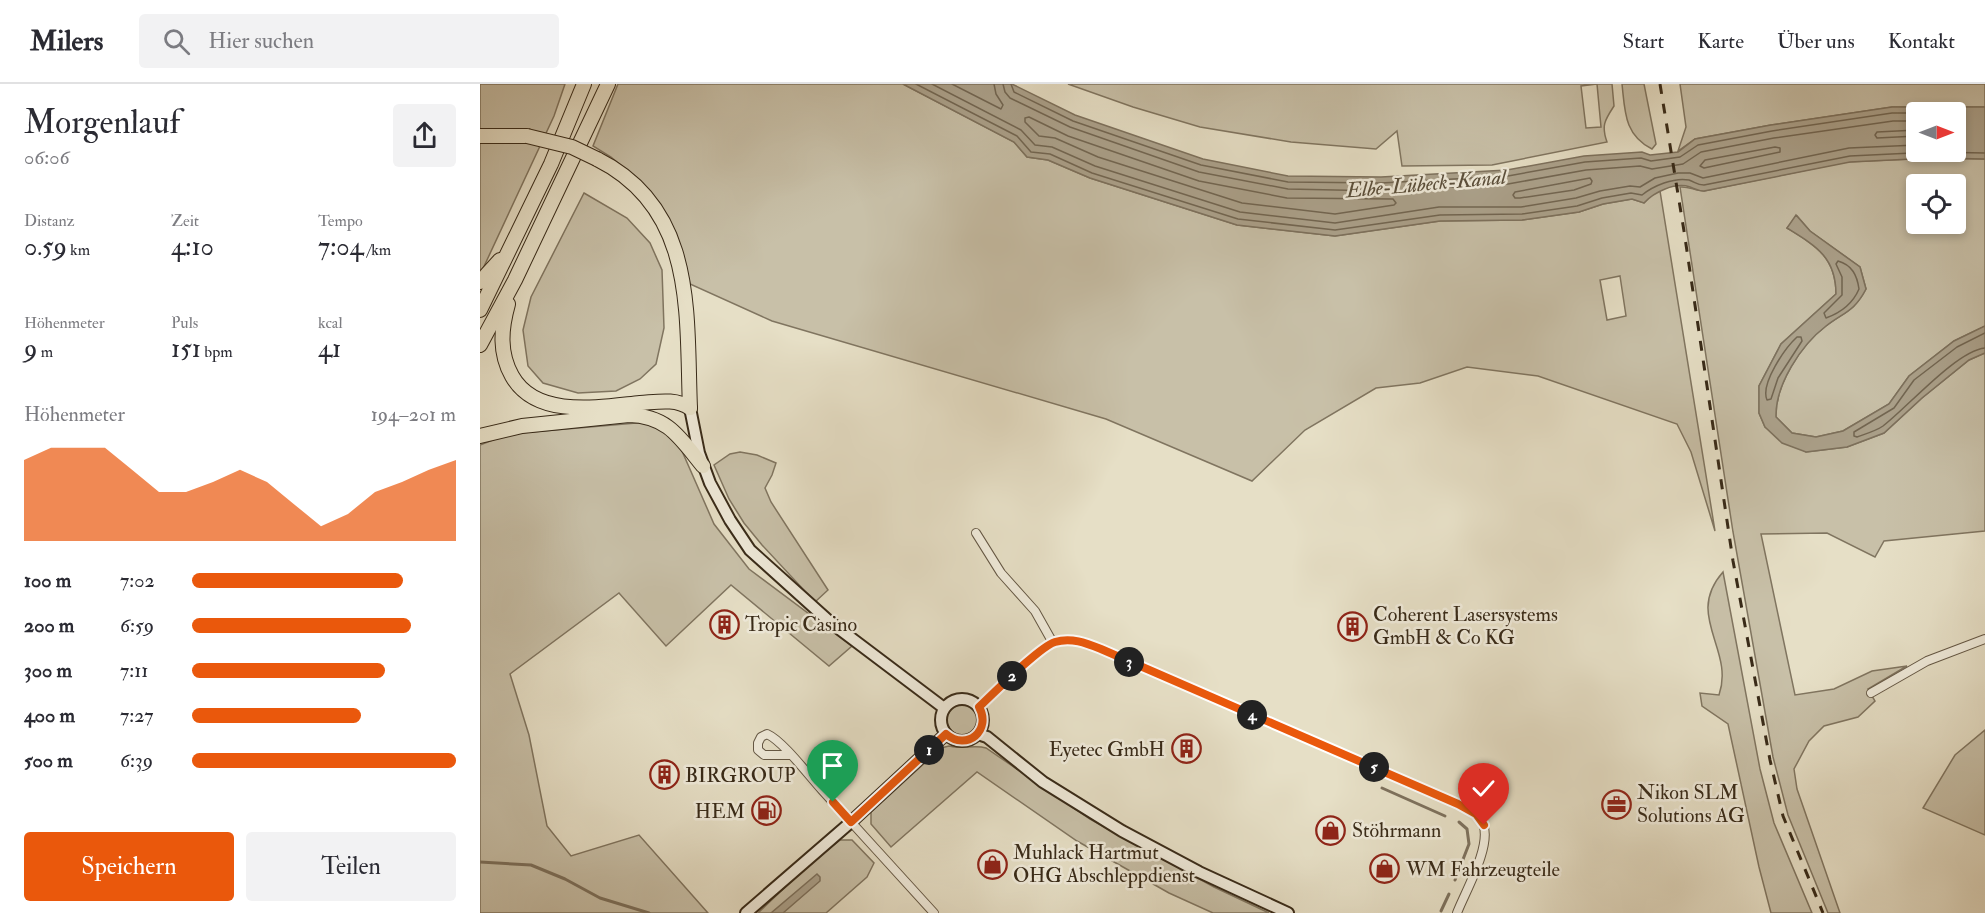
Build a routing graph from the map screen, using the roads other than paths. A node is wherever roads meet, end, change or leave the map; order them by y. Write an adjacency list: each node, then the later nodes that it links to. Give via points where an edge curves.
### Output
1 (584, 84): 4 (highway)
2 (608, 84): 5 (highway)
3 (480, 136): 9 (highway, bridge, via 527,136 555,142 597,159 623,175 647,200 676,254 685,293)
4 (512, 248): 6 (highway); 7 (highway)
5 (515, 280): 8 (highway); 9 (highway, via 503,323 502,345 506,366 516,384 526,392 547,403 575,408 671,401)
6 (480, 282)
7 (480, 310)
8 (480, 345)
9 (690, 408): 11 (main road)
10 (480, 436): 11 (highway, via 522,426 629,415 646,417 667,425)
11 (703, 466): 17 (main road, via 718,500 750,550 830,622)
12 (976, 533): 14 (street, via 1001,573 1035,611)
13 (1985, 639): 15 (street, via 1927,662)
14 (1053, 643): 16 (street); 25 (street, via 1083,642 1476,814 1484,825 1483,852)
15 (1871, 693)
16 (979, 707): 17 (main road, via 964,699); 19 (main road, via 983,722)
17 (944, 708): 18 (main road, via 941,720)
18 (946, 734): 19 (main road, via 961,741); 21 (main road)
19 (978, 734): 24 (main road, via 1043,782 1122,831)
20 (790, 755): 21 (street)
21 (851, 822): 22 (main road); 23 (street)
22 (746, 913)
23 (934, 913)
24 (1288, 913)
25 (1457, 913)

